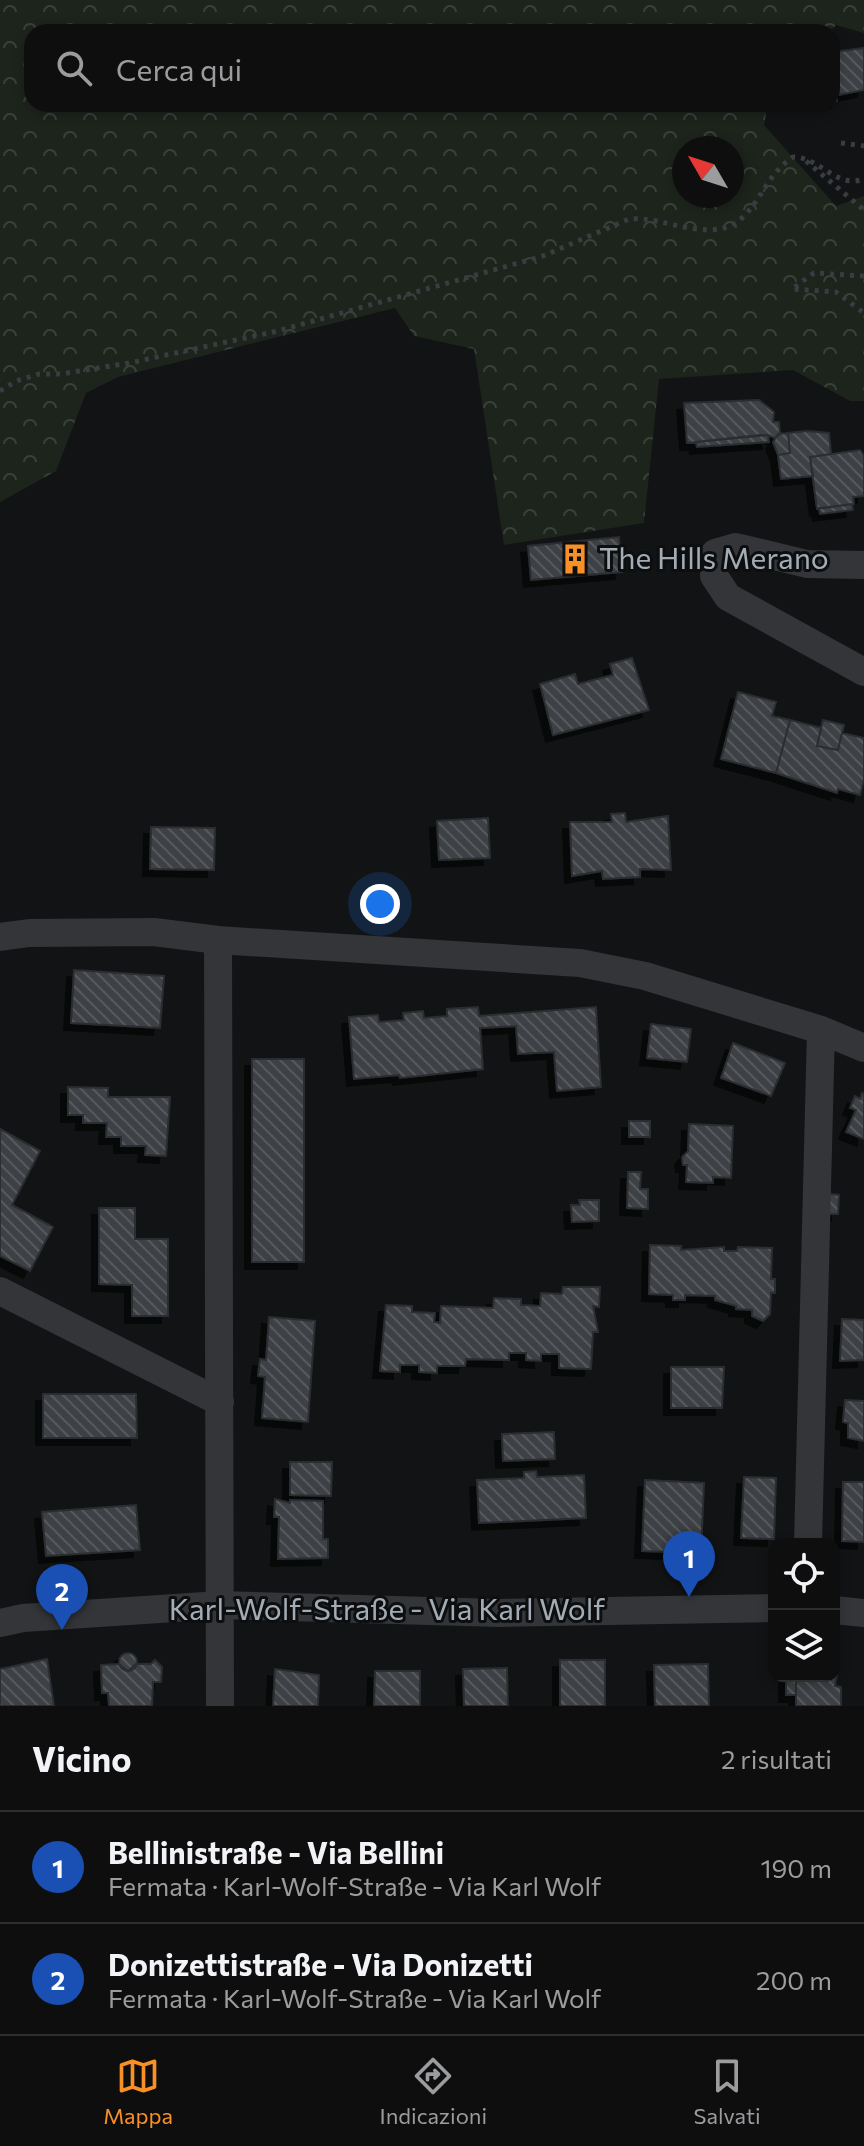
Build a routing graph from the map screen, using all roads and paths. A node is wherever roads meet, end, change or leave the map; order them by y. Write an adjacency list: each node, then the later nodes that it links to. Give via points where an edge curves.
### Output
1 (841, 143): 2 (path)
2 (864, 146)
3 (802, 157): 4 (path, via 839,179); 5 (path); 8 (path, via 793,157 775,171 742,219 731,225 678,228 644,217 629,219 543,256 278,331 129,363 39,374)
4 (864, 179)
5 (864, 210)
6 (864, 276): 7 (path, via 814,273 792,289 836,292)
7 (864, 313)
8 (0, 391)
9 (864, 565): 10 (street, via 807,564 736,547 715,553 714,576 728,597)
10 (864, 672)
11 (0, 937): 12 (street, via 154,932)
12 (218, 940): 13 (street, via 580,963 645,976); 16 (street)
13 (821, 1030): 14 (street); 17 (street)
14 (864, 1048)
15 (0, 1291): 16 (street)
16 (220, 1402): 18 (street)
17 (808, 1538)
18 (220, 1605): 19 (street, Karl-Wolf-Straße - Via Karl Wolf, via 499,1613); 22 (street, Karl-Wolf-Straße - Via Karl Wolf); 23 (street)
19 (768, 1608)
20 (840, 1611): 21 (street)
21 (864, 1613)
22 (0, 1623)
23 (220, 1706)

